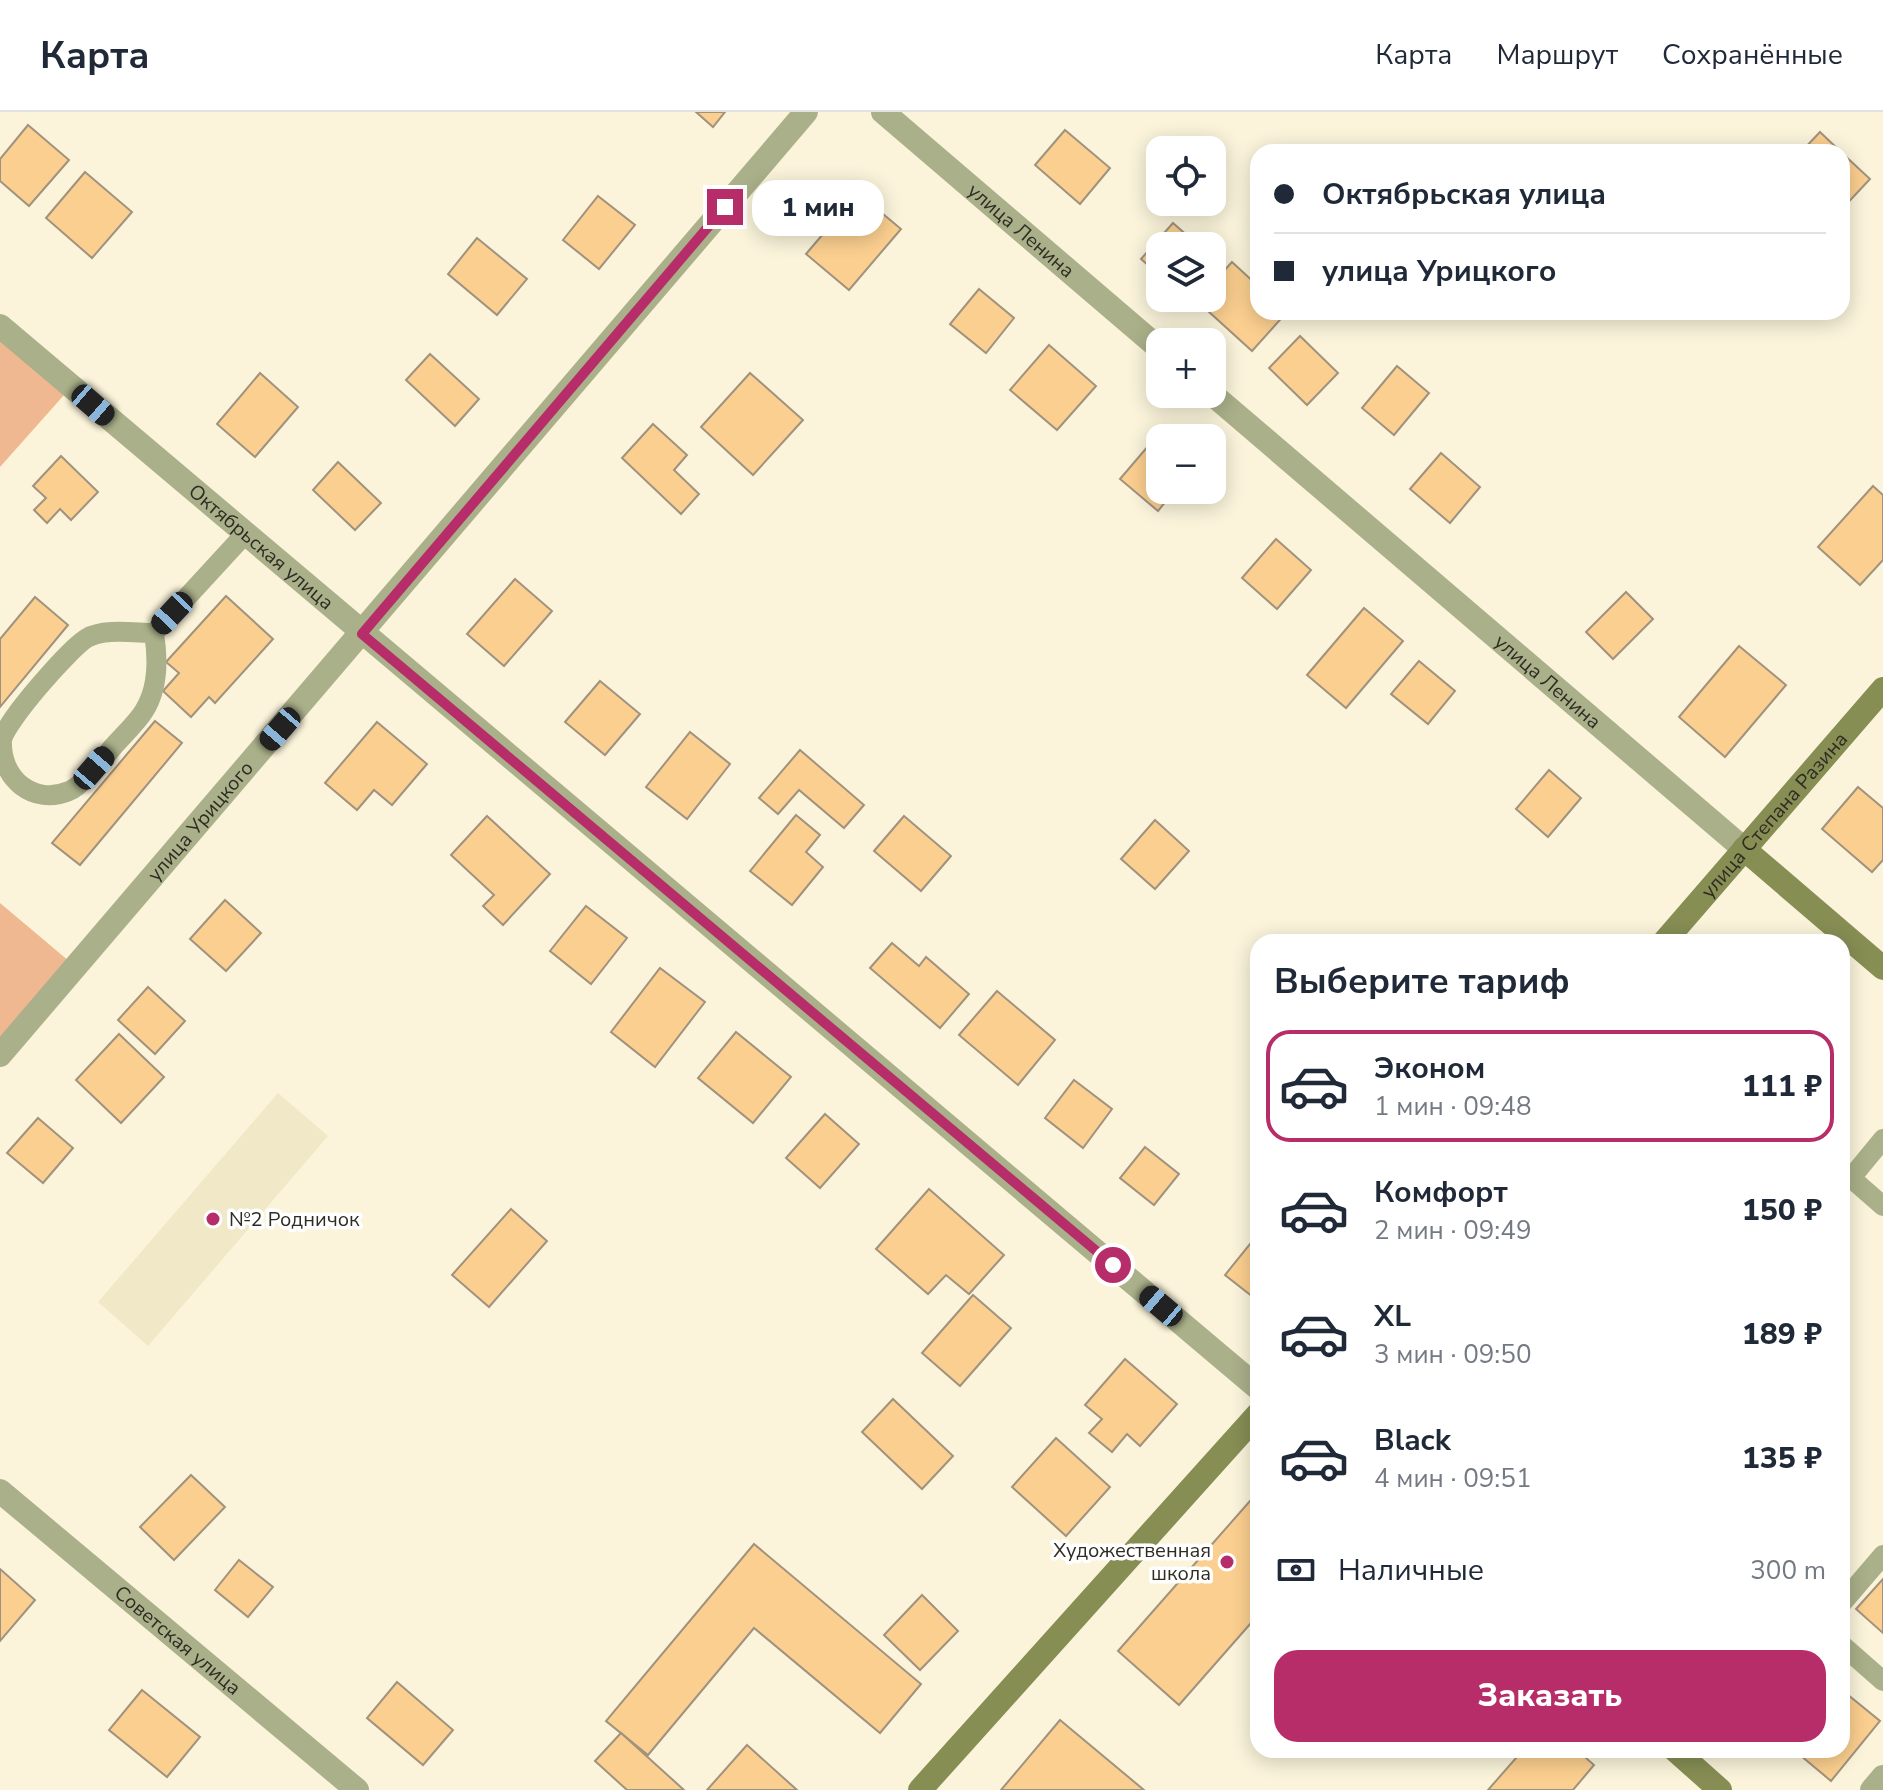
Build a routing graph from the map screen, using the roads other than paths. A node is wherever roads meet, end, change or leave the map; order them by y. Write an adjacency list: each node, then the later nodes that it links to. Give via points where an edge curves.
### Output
1 (806, 112): 8 (street, улица Урицкого)
2 (883, 112): 4 (street, улица Ленина)
3 (0, 326): 6 (street, Октябрьская улица)
4 (1146, 337)
5 (1226, 406): 10 (street, улица Ленина)
6 (245, 534): 7 (lane); 8 (street, Октябрьская улица)
7 (154, 633): 7 (lane, via 89,636 8,724 1,741 4,768 20,788 42,796 70,791 145,710 154,682)
8 (362, 634): 15 (street, улица Урицкого); 20 (street, Октябрьская улица)
9 (1883, 689): 10 (main road, улица Степана Разина)
10 (1744, 849): 11 (main road, улица Степана Разина); 12 (main road, улица Ленина)
11 (1671, 934)
12 (1843, 934)
13 (1850, 940): 14 (main road, улица Ленина)
14 (1883, 968)
15 (0, 1055)
16 (1883, 1139): 17 (lane)
17 (1850, 1173)
18 (1850, 1180): 19 (lane)
19 (1883, 1206)
20 (1250, 1381)
21 (1250, 1423): 30 (main road)
22 (0, 1491): 29 (street, Советская улица)
23 (1883, 1555): 24 (lane)
24 (1850, 1594)
25 (1850, 1652): 26 (lane)
26 (1883, 1681)
27 (1684, 1758): 31 (main road)
28 (1883, 1777): 32 (street)
29 (357, 1790)
30 (920, 1790)
31 (1720, 1790)
32 (1872, 1790)

